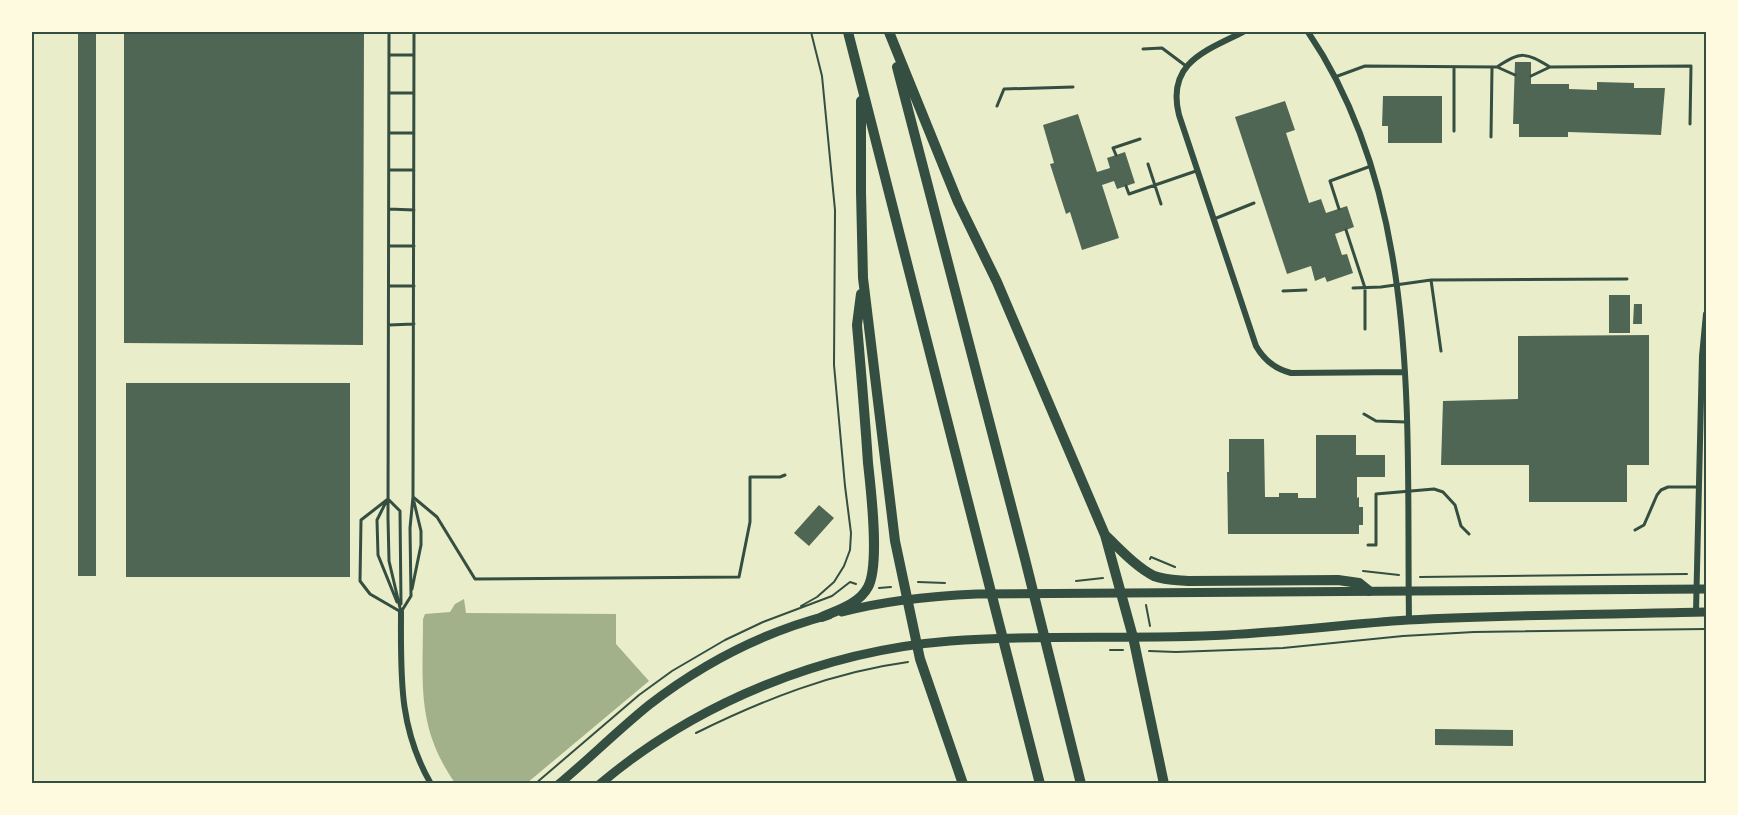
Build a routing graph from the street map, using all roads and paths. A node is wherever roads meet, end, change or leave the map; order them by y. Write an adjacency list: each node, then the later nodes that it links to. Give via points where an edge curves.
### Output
1 (389, 32): 9 (lane)
2 (414, 32): 10 (lane)
3 (811, 32): 83 (path, via 822,76 835,210 834,364 851,533 850,550 834,582)
4 (848, 32): 18 (main road)
5 (888, 32): 72 (main road, via 958,202 997,282); 100 (main road)
6 (1243, 32): 11 (street, via 1200,53)
7 (1308, 32): 17 (street)
8 (1143, 49): 11 (lane, via 1162,48)
9 (388, 55): 10 (lane); 20 (lane)
10 (414, 55): 21 (lane)
11 (1186, 66): 34 (street, via 1178,84 1177,105)
12 (1454, 67): 13 (lane); 17 (lane, via 1365,66); 24 (lane)
13 (1494, 67): 14 (lane, via 1515,55 1532,56); 15 (lane); 27 (lane)
14 (1550, 67): 16 (lane); 23 (lane, via 1691,66)
15 (1515, 75)
16 (1531, 76)
17 (1335, 77): 31 (street)
18 (862, 85): 46 (main road); 99 (main road)
19 (1073, 87): 22 (lane, via 1004,89)
20 (388, 93): 21 (lane); 25 (lane)
21 (414, 93): 26 (lane)
22 (998, 106)
23 (1690, 124)
24 (1454, 131)
25 (388, 133): 26 (lane); 32 (lane)
26 (414, 133): 33 (lane)
27 (1491, 137)
28 (1140, 139): 29 (lane, via 1113,148)
29 (1116, 155)
30 (1148, 164): 35 (lane)
31 (1371, 166): 40 (lane, via 1330,181); 49 (street)
32 (388, 170): 33 (lane); 39 (lane)
33 (414, 170): 41 (lane)
34 (1198, 170): 35 (lane); 42 (street)
35 (1155, 185): 36 (lane, via 1129,194); 37 (lane)
36 (1126, 186)
37 (1161, 204)
38 (1254, 204): 42 (lane)
39 (388, 209): 41 (lane); 44 (lane)
40 (1339, 209)
41 (414, 210): 45 (lane)
42 (1214, 219): 61 (street, via 1252,338 1267,361 1282,371 1299,375)
43 (1346, 230): 53 (lane)
44 (388, 246): 45 (lane); 50 (lane)
45 (414, 246): 51 (lane)
46 (864, 278): 81 (main road, via 895,541); 86 (main road, via 857,325 874,528 872,564 869,586 861,596)
47 (1627, 279): 48 (lane)
48 (1431, 280): 49 (lane); 60 (lane)
49 (1397, 284): 53 (lane); 61 (street)
50 (388, 286): 51 (lane); 58 (lane)
51 (414, 286): 57 (lane)
52 (1353, 288): 53 (lane)
53 (1365, 288): 59 (lane)
54 (1306, 290): 55 (lane)
55 (1283, 291)
56 (1707, 314): 64 (street, via 1702,356)
57 (414, 324): 58 (lane); 68 (lane)
58 (388, 325): 69 (lane)
59 (1365, 329)
60 (1441, 351)
61 (1405, 372): 63 (street)
62 (1364, 414): 63 (lane, via 1376,421)
63 (1406, 422): 67 (street)
64 (1703, 456): 66 (street)
65 (785, 475): 68 (lane, via 750,477 750,522 739,577 475,579 437,517)
66 (1699, 487): 70 (lane, via 1661,490 1644,525); 76 (street)
67 (1407, 492): 71 (lane, via 1443,492 1455,505 1461,526); 73 (lane, via 1376,494 1376,544); 78 (street)
68 (413, 497): 80 (lane); 80 (lane, via 421,545)
69 (388, 499): 84 (lane, via 389,561); 84 (lane, via 400,511); 84 (lane, via 377,520 378,555); 84 (lane, via 361,520 360,581 370,594)
70 (1635, 530)
71 (1469, 534)
72 (1105, 535): 77 (main road, via 1143,569 1166,579 1338,580 1359,583); 79 (main road)
73 (1368, 545)
74 (1676, 574): 75 (path)
75 (1427, 577)
76 (1702, 588): 78 (main road); 85 (street)
77 (1369, 591): 78 (main road); 79 (main road)
78 (1409, 591): 87 (street)
79 (1121, 594): 81 (main road, via 977,594); 90 (main road)
80 (411, 596): 84 (lane)
81 (908, 599): 86 (main road); 91 (main road)
82 (1145, 601): 88 (path)
83 (796, 609)
84 (401, 612): 95 (street, via 403,705 412,745)
85 (1701, 612): 87 (main road)
86 (822, 617): 96 (main road, via 763,638 704,668 649,706)
87 (1409, 620): 90 (main road, via 1226,635)
88 (1151, 628)
89 (1707, 629): 92 (path, via 1474,632 1283,648)
90 (1133, 637): 91 (main road, via 983,639); 101 (main road)
91 (917, 645): 97 (main road, via 846,659 748,693 666,736); 98 (main road)
92 (1160, 651)
93 (908, 662): 94 (path, via 809,684)
94 (687, 738)
95 (431, 783)
96 (559, 783)
97 (600, 783)
98 (963, 783)
99 (1040, 783)
100 (1081, 783)
101 (1164, 783)

